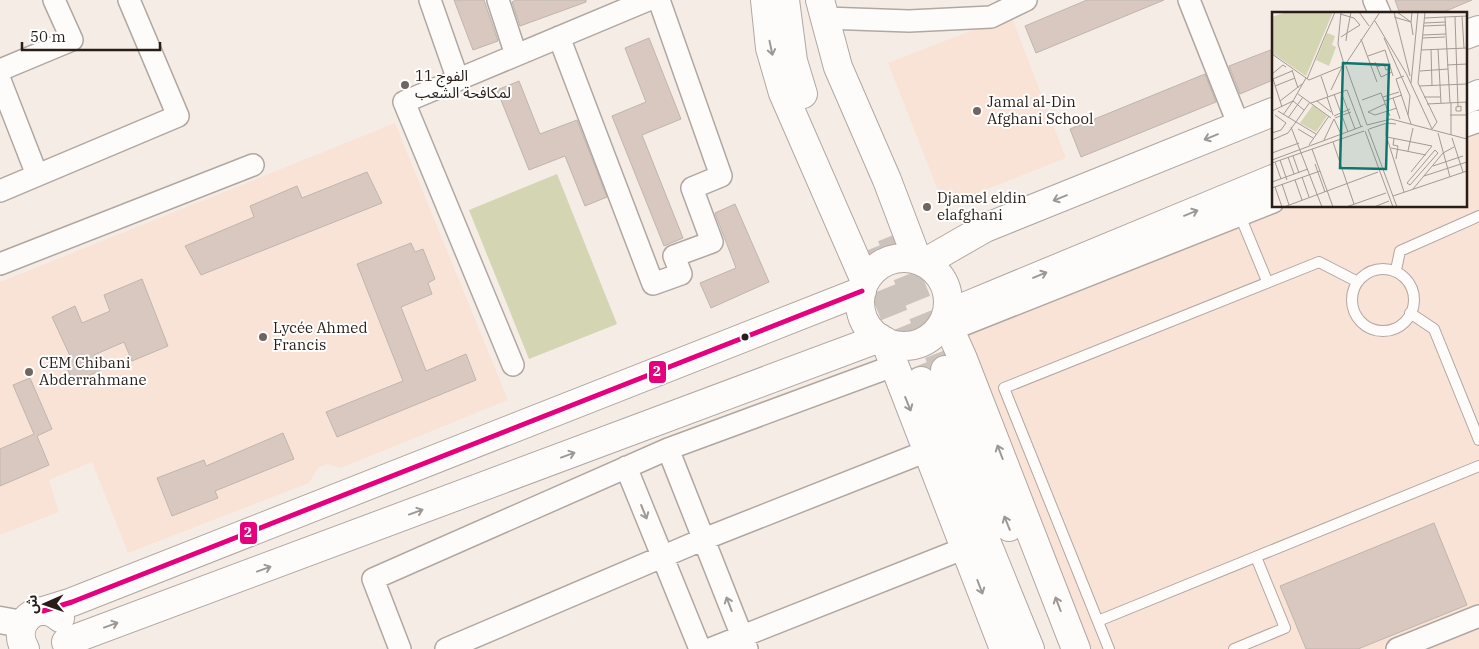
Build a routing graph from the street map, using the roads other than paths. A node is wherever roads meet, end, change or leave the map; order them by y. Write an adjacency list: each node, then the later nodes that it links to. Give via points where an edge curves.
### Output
1 (54, 0): 18 (street, via 72,40)
2 (129, 0): 28 (street, via 178,116)
3 (430, 0): 20 (street)
4 (498, 0): 17 (street)
5 (648, 0): 16 (street)
6 (659, 0): 16 (street, via 721,176 692,188 712,242 674,256 681,274 653,284)
7 (765, 0): 41 (main road, one-way to 41, via 770,48 783,93)
8 (785, 0): 35 (main road, via 793,61 802,91)
9 (1025, 0): 12 (street, via 991,18 909,21)
10 (1189, 0): 25 (street)
11 (1374, 0): 13 (street)
12 (818, 6): 34 (main road, via 824,64); 36 (main road, via 838,67)
13 (1379, 12)
14 (1479, 30): 15 (main road)
15 (1466, 35)
16 (559, 37): 17 (street)
17 (516, 55): 20 (street)
18 (0, 70)
19 (0, 80): 28 (street)
20 (458, 80): 45 (street, via 404,102)
21 (1479, 94): 22 (main road)
22 (1466, 100)
23 (1272, 112): 25 (main road)
24 (1479, 121): 26 (street)
25 (1239, 126): 36 (main road, one-way to 36, via 985,228)
26 (1466, 126)
27 (253, 165): 37 (street)
28 (38, 175): 30 (street)
29 (1272, 179): 43 (main road, one-way to 29)
30 (0, 191)
31 (1272, 202): 43 (street)
32 (1479, 216): 38 (lane, via 1400,251)
33 (1243, 222): 39 (lane)
34 (891, 236)
35 (868, 250)
36 (921, 261): 41 (main road, via 905,258 887,261 872,272); 43 (main road, via 941,276 947,290)
37 (0, 264)
38 (1396, 270): 40 (lane, via 1374,269); 42 (lane, via 1412,286 1414,308)
39 (1267, 281): 40 (lane, via 1318,262); 58 (lane, via 1004,388)
40 (1356, 282): 42 (lane, via 1350,303 1360,323 1380,332 1402,326)
41 (864, 286): 44 (main road, via 861,309 865,322); 59 (main road, via 72,602)
42 (1410, 313): 48 (lane, via 1434,328)
43 (946, 323): 44 (main road, via 916,344); 69 (main road, one-way to 43)
44 (886, 348): 49 (street); 50 (main road, one-way to 50); 61 (main road, one-way to 44)
45 (513, 365)
46 (945, 370): 68 (main road, one-way to 46)
47 (921, 381): 67 (main road)
48 (1479, 440)
49 (668, 449): 52 (street); 53 (street)
50 (927, 451): 53 (street); 54 (main road)
51 (1479, 466): 55 (lane)
52 (626, 467): 56 (street, one-way to 56); 62 (street, via 373,579)
53 (704, 539): 56 (street); 60 (street, one-way to 53)
54 (965, 548): 60 (street); 66 (main road, one-way to 66)
55 (1256, 556): 58 (lane); 71 (lane, via 1285,628)
56 (663, 557): 63 (street); 64 (street)
57 (1479, 616): 72 (street)
58 (1098, 621): 70 (lane)
59 (18, 630): 61 (main road, via 51,612 62,621 67,635)
60 (744, 642): 65 (street)
61 (64, 646)
62 (400, 649)
63 (446, 649)
64 (700, 649)
65 (710, 649)
66 (1004, 649)
67 (1030, 649)
68 (1058, 649)
69 (1076, 649)
70 (1110, 649)
71 (1234, 649)
72 (1397, 649)

